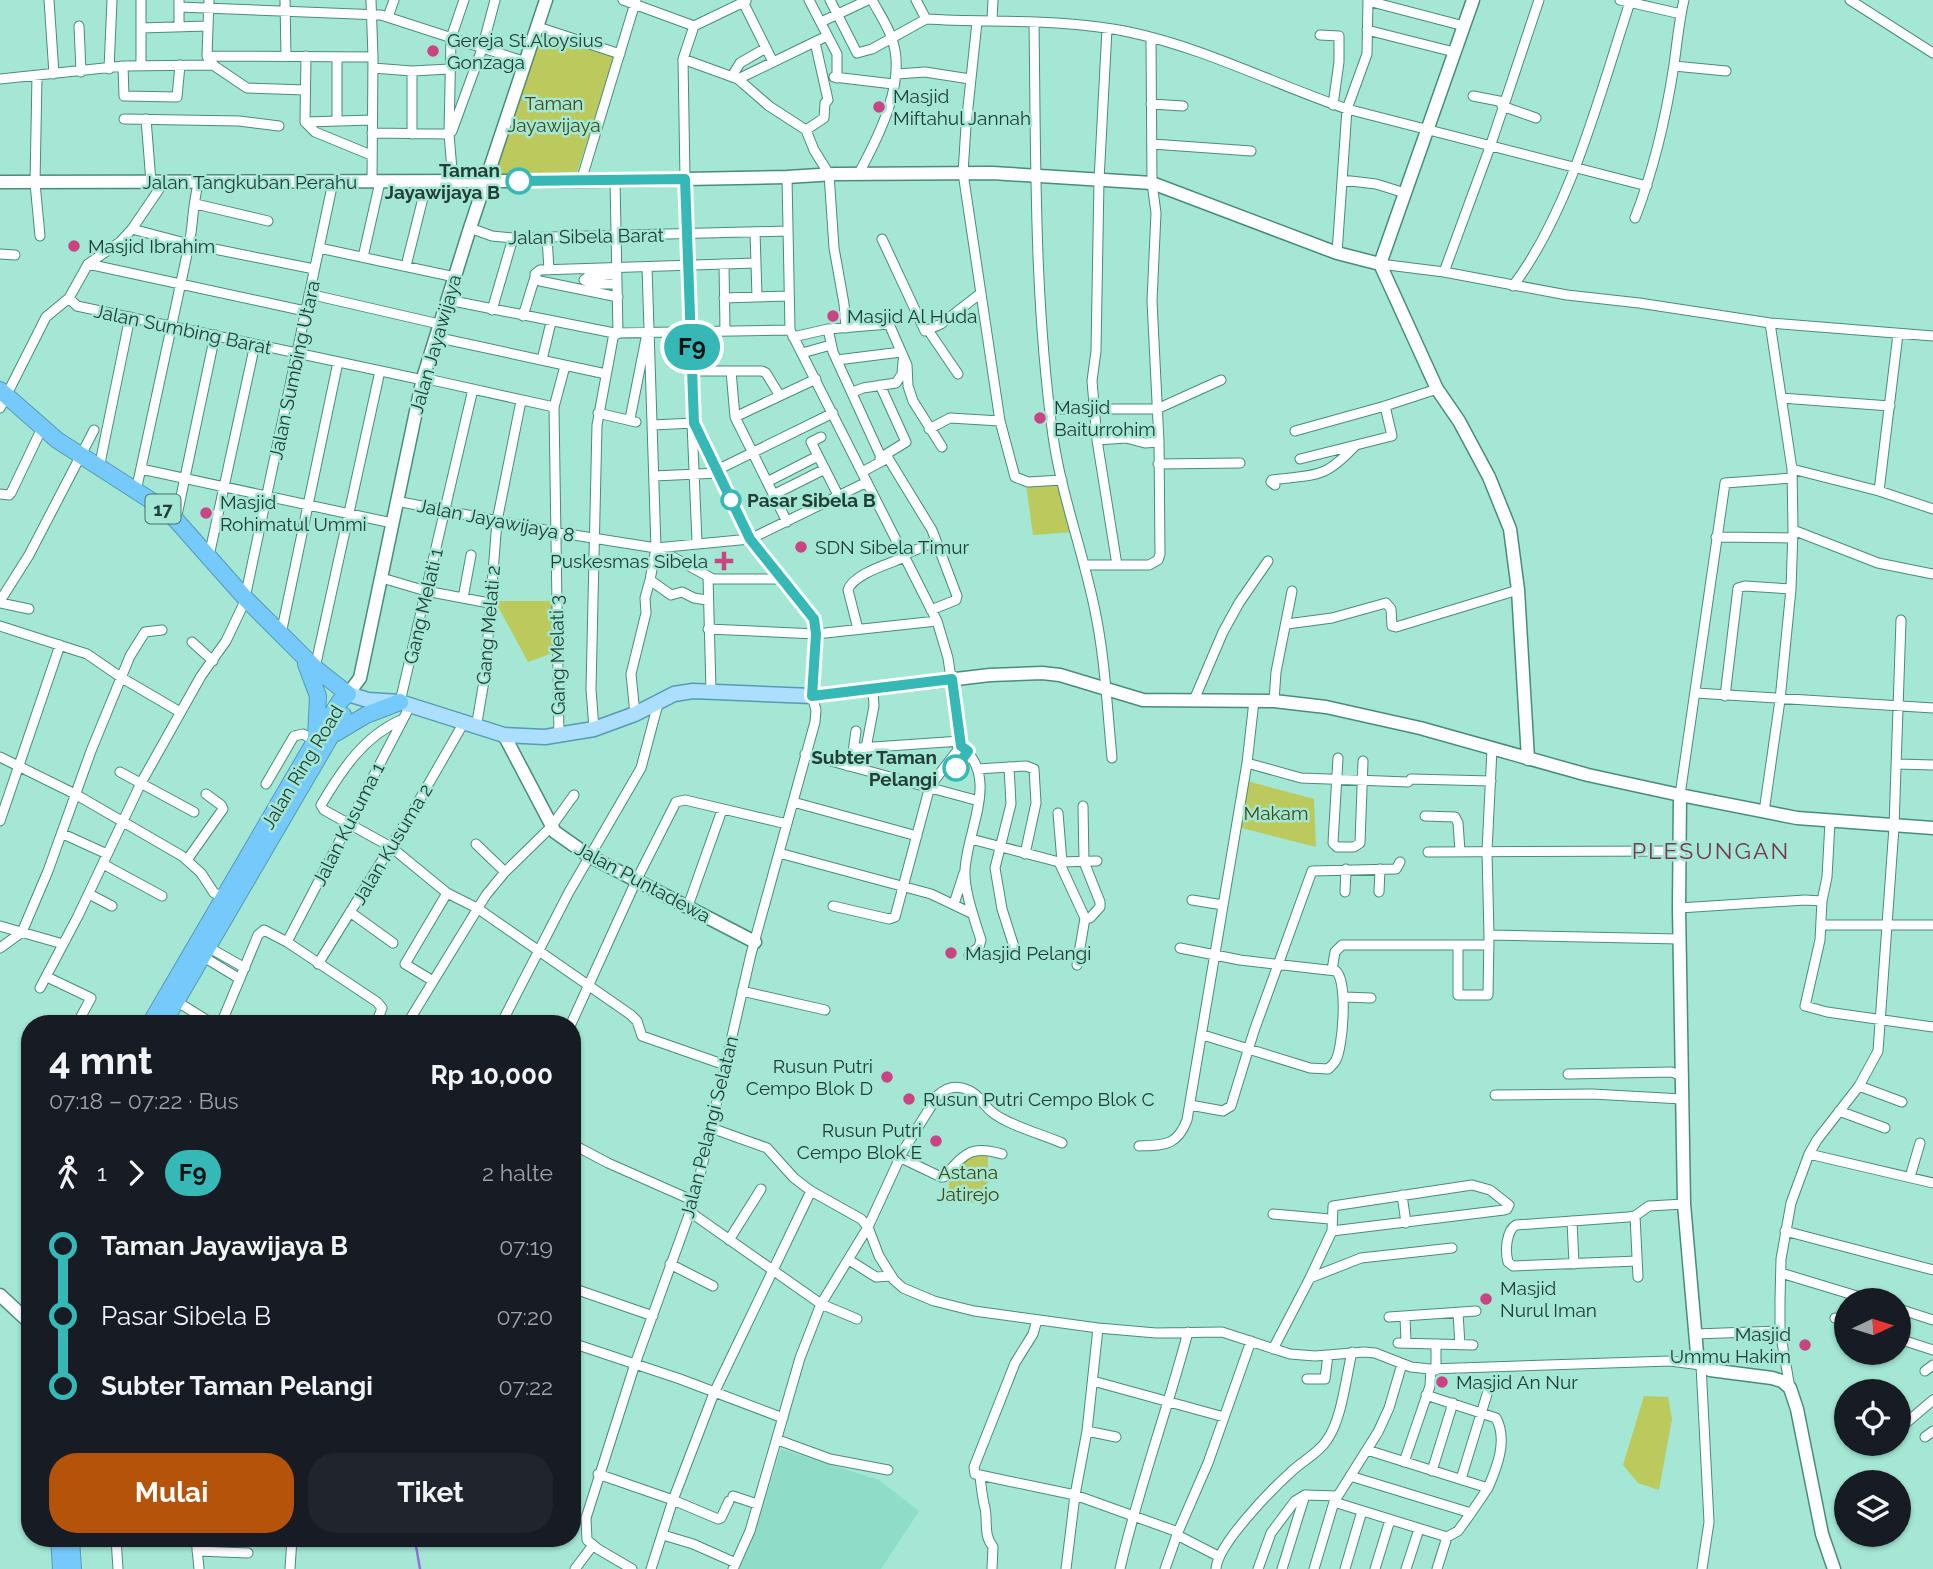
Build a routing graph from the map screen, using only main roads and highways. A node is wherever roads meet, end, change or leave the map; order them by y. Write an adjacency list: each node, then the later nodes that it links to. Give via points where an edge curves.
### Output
1 (546, 0): 4 (main road, Jalan Jayawijaya)
2 (1473, 0): 6 (main road)
3 (685, 179): 4 (main road, Jalan Tangkuban Perahu); 6 (main road, Jalan Tangkuban Perahu, via 963,173 1152,183 1336,253); 10 (main road, via 693,423 750,539 814,619)
4 (486, 181): 5 (main road, Jalan Tangkuban Perahu); 9 (main road, Jalan Jayawijaya, via 423,379 360,677)
5 (0, 182)
6 (1380, 264): 14 (main road, via 1437,389 1459,421 1502,506 1513,542)
7 (2, 398): 8 (highway, 17, via 80,457 176,520)
8 (302, 655): 9 (highway, 17); 13 (highway, 17, via 316,686)
9 (348, 694): 11 (main road); 13 (highway, Jalan Ring Road / 17)
10 (812, 696): 12 (main road, via 711,690 674,694 594,729 559,737); 14 (main road, via 1032,672 1143,699 1274,701 1343,710)
11 (405, 704): 12 (main road); 13 (highway, via 356,719)
12 (504, 735): 17 (main road, Jalan Puntadewa, via 551,827 589,856)
13 (321, 739): 18 (highway, Jalan Ring Road / 17); 19 (highway, Jalan Ring Road / 17)
14 (1528, 759): 15 (main road)
15 (1680, 795): 16 (main road, via 1830,822); 26 (main road, via 1681,1076 1697,1353 1701,1365 1714,1371 1772,1378 1790,1388)
16 (1933, 828)
17 (755, 942)
18 (155, 1015)
19 (167, 1015)
20 (0, 1295): 21 (main road)
21 (21, 1315)
22 (60, 1547): 24 (highway)
23 (72, 1547): 25 (highway)
24 (61, 1569)
25 (73, 1569)
26 (1834, 1569)

